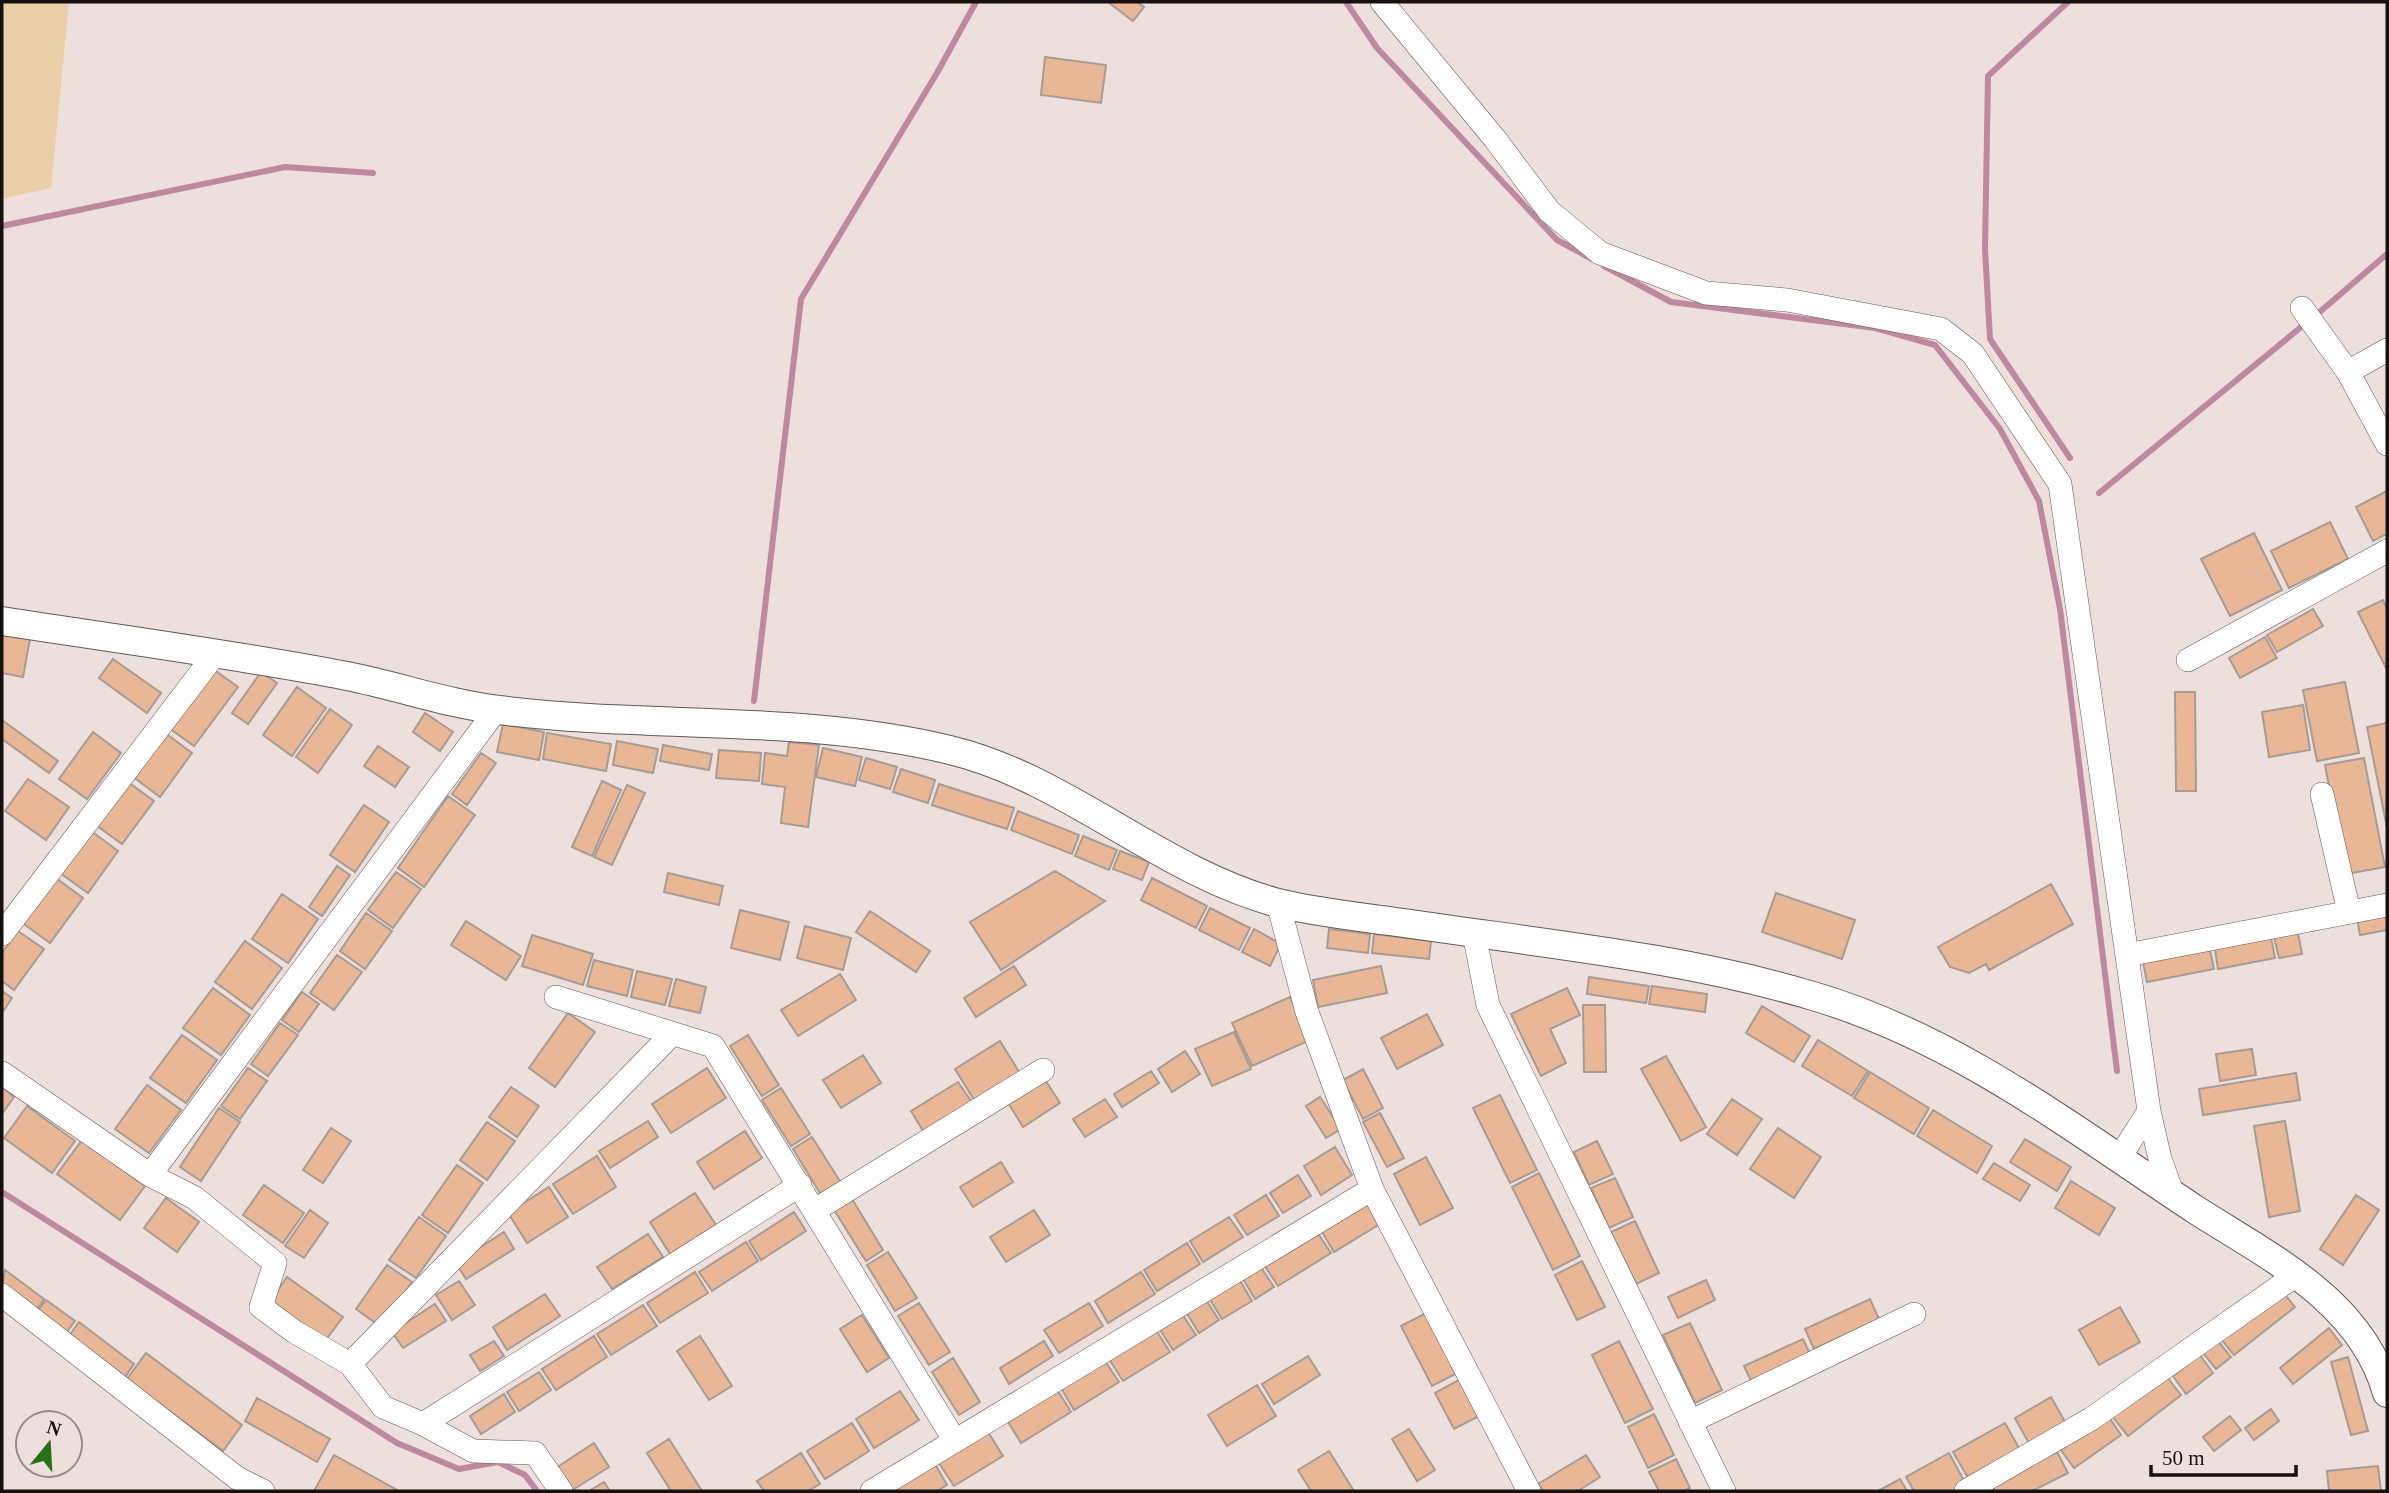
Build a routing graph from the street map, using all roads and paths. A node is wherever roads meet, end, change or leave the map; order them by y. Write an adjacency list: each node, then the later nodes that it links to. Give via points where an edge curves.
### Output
1 (1382, 2): 17 (street, via 1549,211 1601,253 1706,292 1787,300 1941,329 1973,354 2060,484)
2 (2302, 308): 4 (street)
3 (2387, 349): 4 (street)
4 (2348, 372): 5 (street)
5 (2387, 444)
6 (2387, 551): 9 (street)
7 (2, 621): 8 (street)
8 (215, 654): 10 (street, via 351,677); 16 (street)
9 (2189, 660)
10 (496, 710): 12 (street, via 871,736 952,751 1028,776 1201,872); 24 (street)
11 (2322, 794): 14 (street)
12 (1278, 903): 15 (street); 26 (street, via 1307,1012)
13 (2387, 905): 14 (street)
14 (2349, 912): 17 (street)
15 (1474, 933): 23 (street, via 1729,975 1855,1009 1945,1048); 34 (street, via 1488,1005)
16 (2, 934)
17 (2127, 955): 22 (street)
18 (556, 997): 19 (street)
19 (671, 1035): 25 (street, via 713,1046); 32 (street)
20 (1043, 1070): 28 (street)
21 (2, 1073): 24 (street)
22 (2149, 1111): 23 (street); 27 (street)
23 (2120, 1157): 27 (street)
24 (150, 1175): 32 (street, via 195,1198 275,1263 261,1307)
25 (800, 1185): 28 (street); 35 (street)
26 (1373, 1189): 36 (street); 40 (street)
27 (2173, 1195): 29 (street)
28 (815, 1210): 36 (street)
29 (2296, 1275): 33 (street, via 2350,1322 2370,1349); 42 (street, via 2091,1419)
30 (2, 1295): 37 (street, via 237,1478)
31 (1914, 1314): 34 (street)
32 (350, 1364): 35 (street, via 383,1407)
33 (2387, 1393)
34 (1690, 1422): 41 (street)
35 (424, 1424): 38 (street, via 473,1451 535,1453)
36 (955, 1441): 39 (street)
37 (263, 1491)
38 (561, 1491)
39 (872, 1491)
40 (1529, 1491)
41 (1724, 1491)
42 (1966, 1491)

